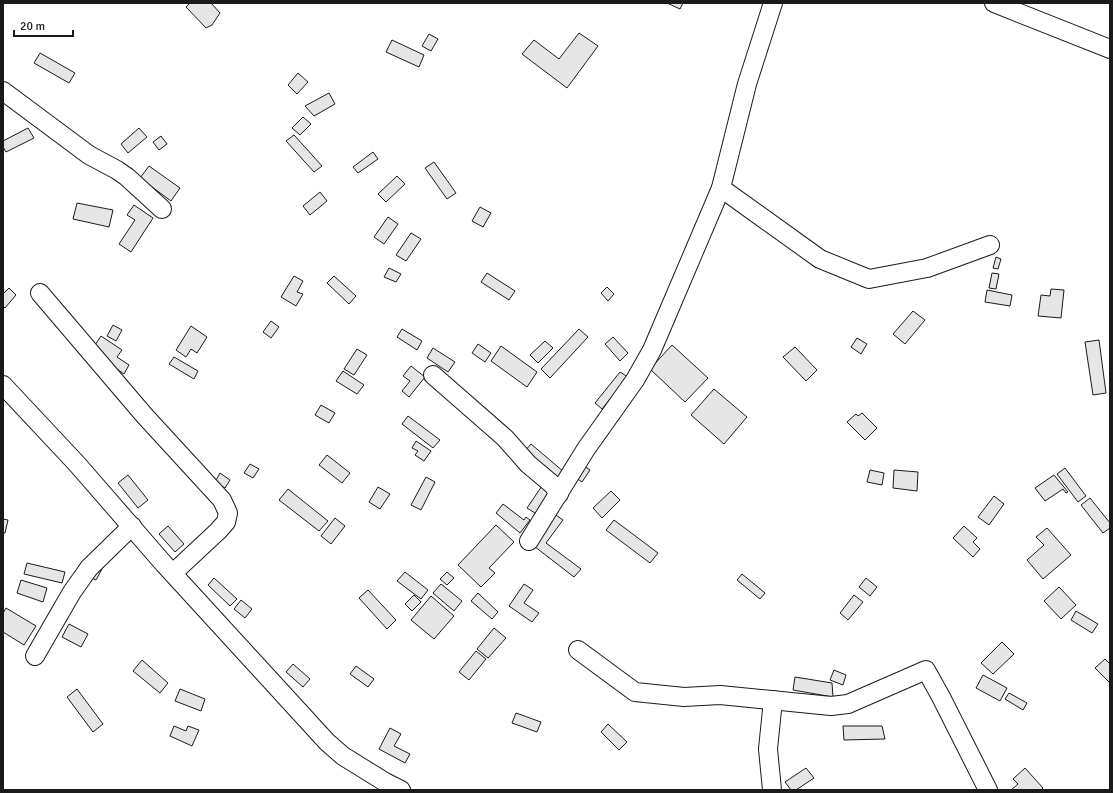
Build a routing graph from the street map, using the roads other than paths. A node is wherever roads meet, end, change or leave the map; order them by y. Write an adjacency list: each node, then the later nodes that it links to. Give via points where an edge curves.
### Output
1 (773, 3): 5 (street, via 747,84)
2 (994, 3): 3 (street)
3 (1110, 49)
4 (3, 91): 6 (street, via 89,155 117,170)
5 (721, 188): 7 (street, via 820,260 869,279 927,268); 11 (street, via 652,350)
6 (162, 209)
7 (990, 245)
8 (40, 293): 14 (street, via 222,500 228,513 226,522)
9 (433, 375): 11 (street, via 505,438)
10 (3, 385): 12 (street, via 78,464)
11 (559, 494): 13 (street)
12 (132, 526): 14 (street); 16 (street, via 89,568)
13 (529, 541)
14 (173, 573): 18 (street, via 327,742 342,756)
15 (578, 650): 17 (street, via 635,692 684,697 720,695)
16 (35, 656)
17 (773, 700): 19 (street, via 768,749); 20 (street, via 810,705 848,704 926,670)
18 (401, 790)
19 (772, 790)
20 (988, 790)

